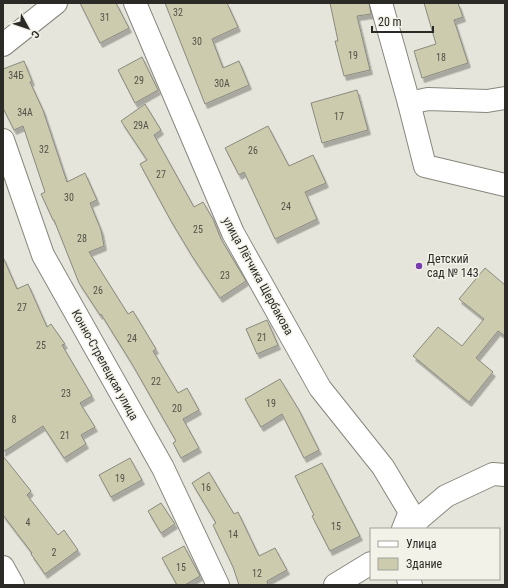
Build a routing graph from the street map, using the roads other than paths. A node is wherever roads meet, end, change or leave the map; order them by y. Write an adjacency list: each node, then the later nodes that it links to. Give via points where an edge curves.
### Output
1 (56, 3): 4 (street)
2 (136, 3): 10 (street, улица Лётчика Щербакова, via 233,233 320,388 383,467 410,512)
3 (381, 3): 6 (street)
4 (3, 45)
5 (505, 98): 6 (street, via 486,101 428,99)
6 (410, 103): 8 (street, via 425,166)
7 (3, 140): 15 (street, Конно-Стрелецкая улица, via 43,255 163,468)
8 (505, 185)
9 (505, 476): 11 (street, via 493,474 446,496 420,518)
10 (403, 528)
11 (413, 528)
12 (370, 565): 16 (street)
13 (3, 567): 14 (street)
14 (13, 585)
15 (218, 585)
16 (335, 585)

